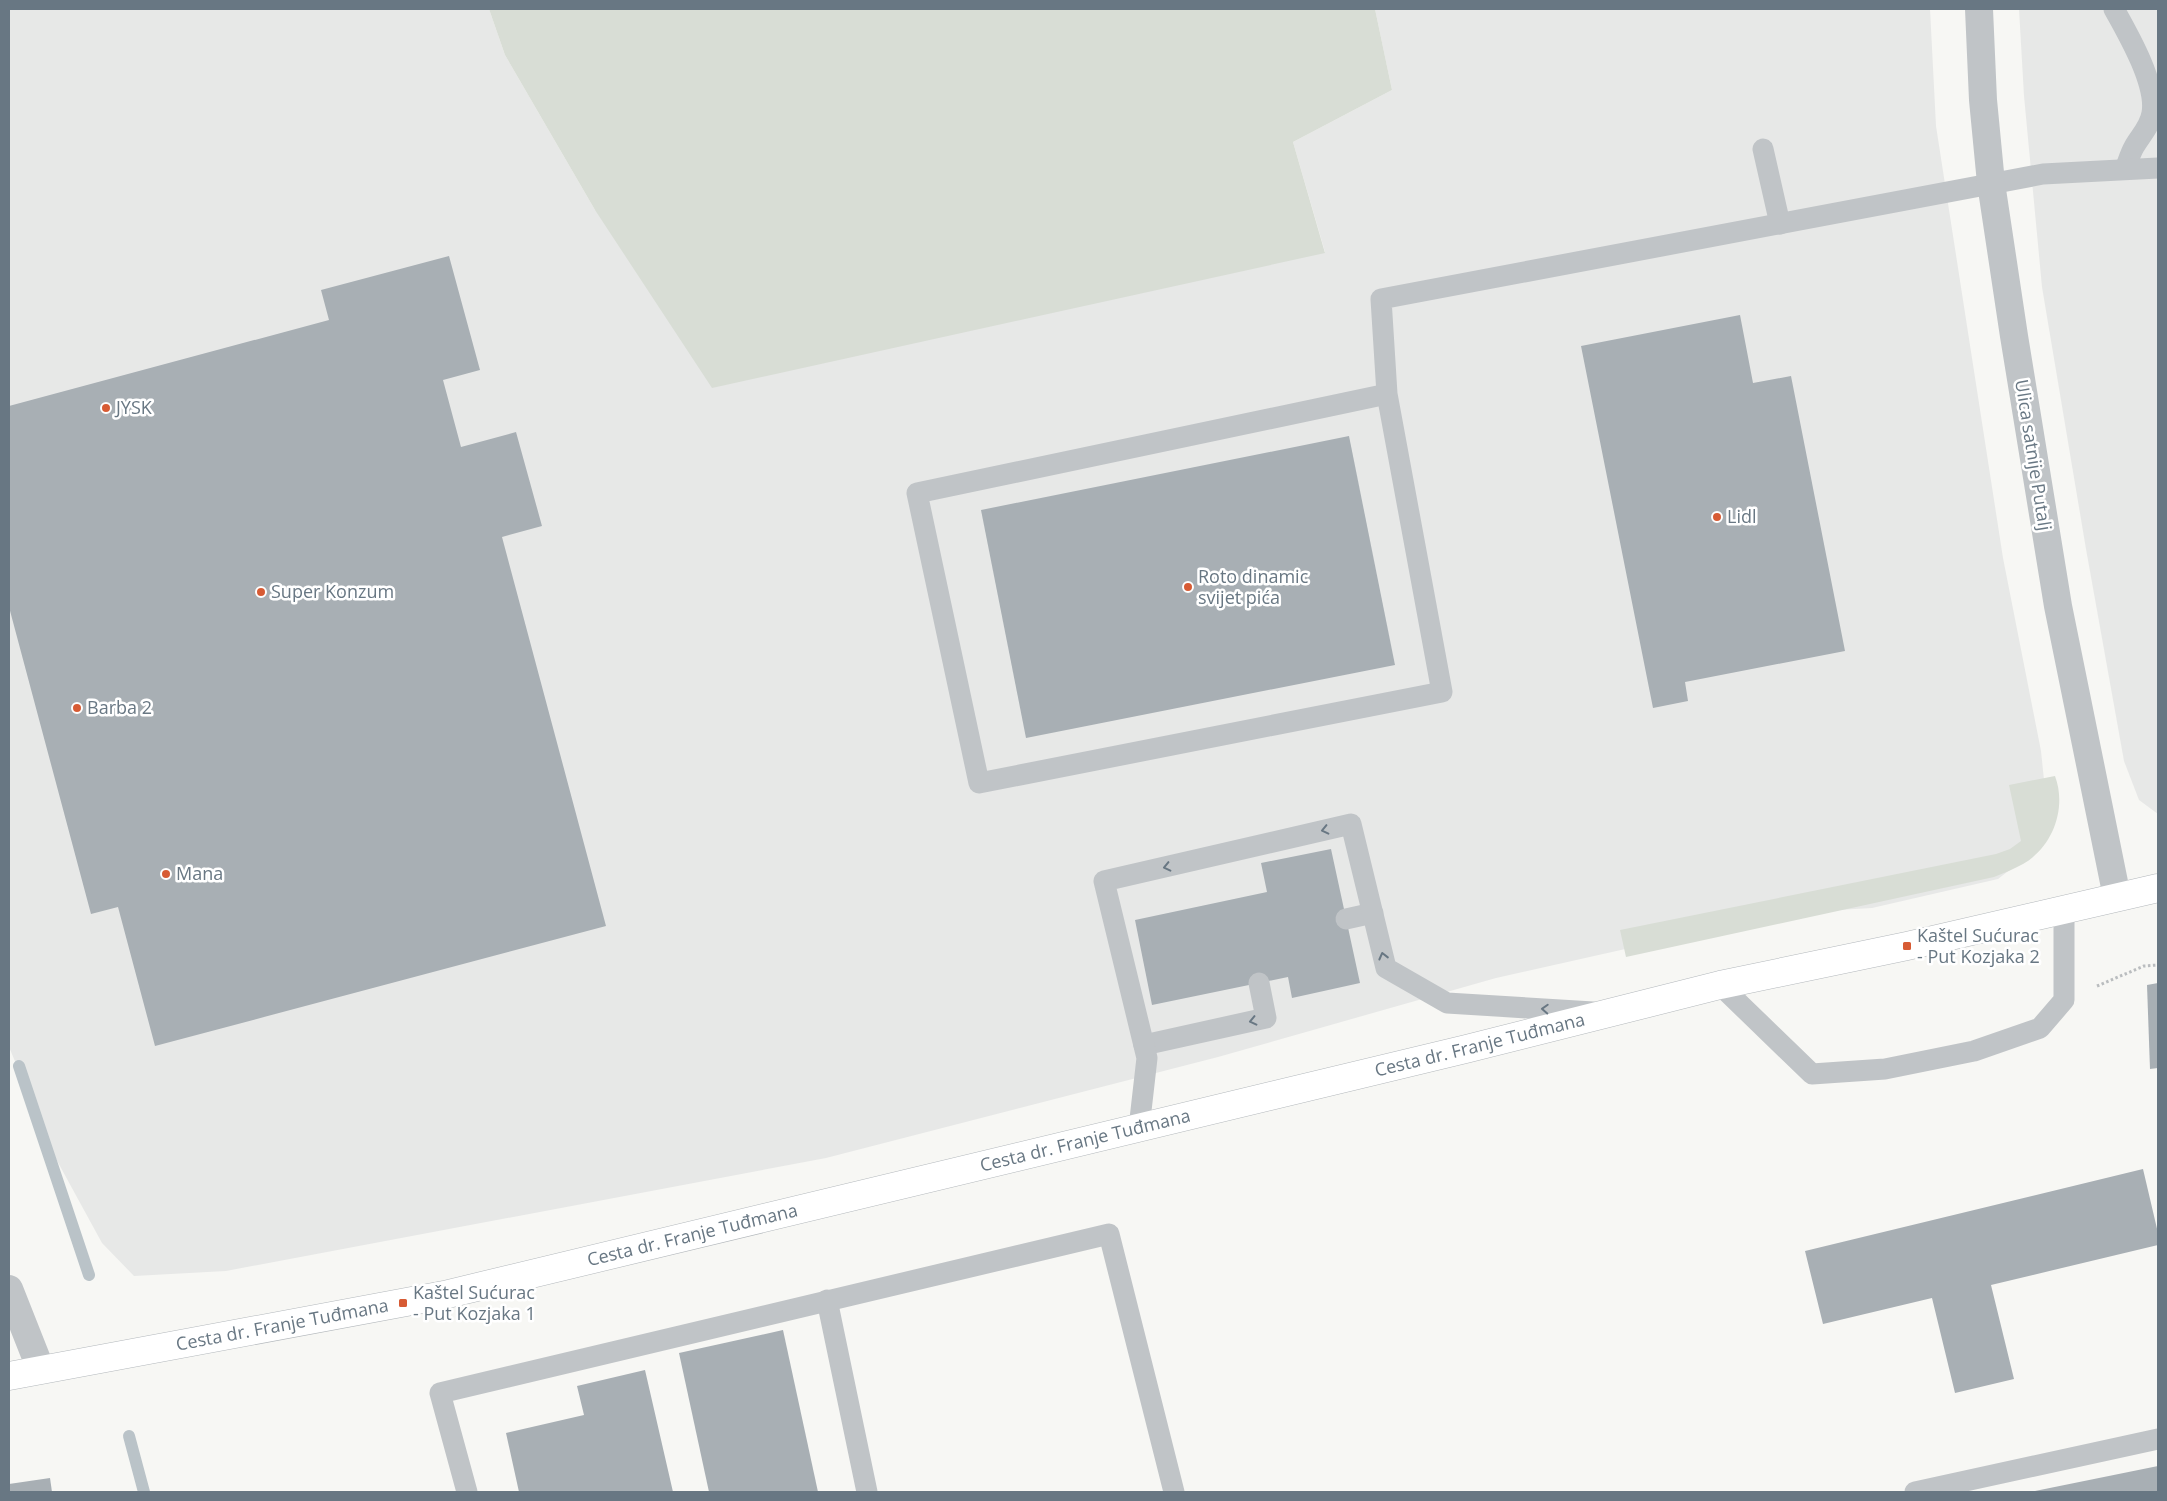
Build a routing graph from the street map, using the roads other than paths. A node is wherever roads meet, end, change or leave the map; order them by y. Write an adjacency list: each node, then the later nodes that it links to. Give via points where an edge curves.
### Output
1 (1979, 9): 6 (street, Ulica satnije Putalj)
2 (2114, 9): 5 (lane, via 2138,54 2150,88 2152,113)
3 (1763, 149): 7 (lane)
4 (2158, 168): 5 (lane)
5 (2125, 169): 6 (lane, via 2044,174)
6 (1991, 183): 7 (lane); 10 (street, Ulica satnije Putalj, via 2058,606)
7 (1780, 224): 8 (lane, via 1381,299)
8 (1387, 394): 8 (lane, via 917,493 979,782 1442,692)
9 (2158, 888): 10 (main road, Cesta dr. Franje Tuđmana)
10 (2117, 897): 11 (main road, Cesta dr. Franje Tuđmana)
11 (2064, 909): 15 (main road, Cesta dr. Franje Tuđmana); 15 (lane, via 2064,1000 2040,1028 1974,1051 1885,1070 1812,1074)
12 (1373, 912): 13 (lane); 16 (lane, one-way to 12, via 1447,1003 1386,968); 17 (lane, one-way to 17, via 1351,824 1104,881)
13 (1346, 919)
14 (1259, 983): 17 (lane, one-way to 17, via 1266,1018)
15 (1720, 985): 16 (main road, Cesta dr. Franje Tuđmana)
16 (1611, 1013): 18 (main road, Cesta dr. Franje Tuđmana)
17 (1144, 1045): 18 (lane, via 1146,1058)
18 (1139, 1128): 21 (main road, Cesta dr. Franje Tuđmana, via 444,1295)
19 (9, 1288): 21 (street)
20 (827, 1300): 24 (lane, via 440,1393); 25 (lane); 26 (lane, via 1109,1234)
21 (41, 1370): 22 (main road, Cesta dr. Franje Tuđmana)
22 (9, 1376)
23 (2158, 1439): 27 (lane)
24 (467, 1492)
25 (867, 1492)
26 (1174, 1492)
27 (1915, 1492)

